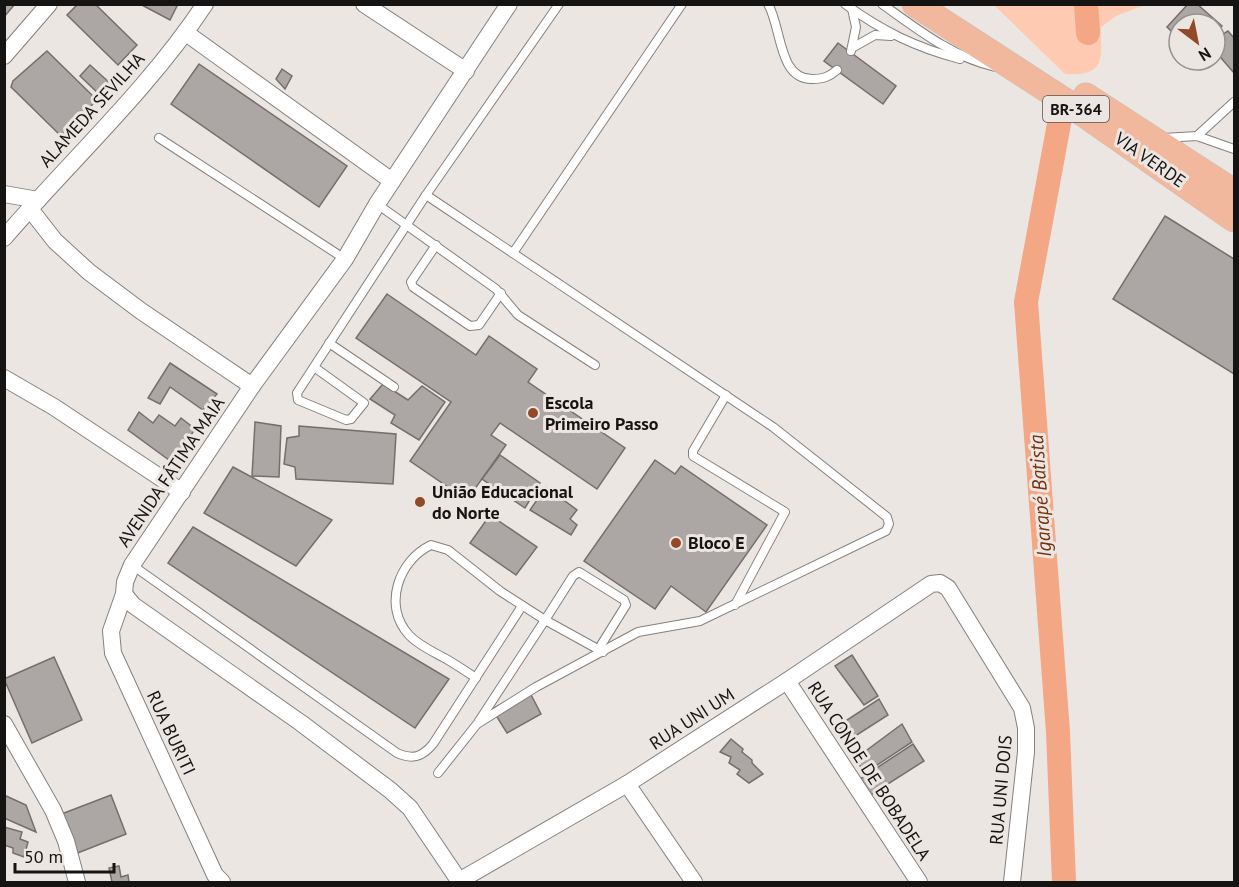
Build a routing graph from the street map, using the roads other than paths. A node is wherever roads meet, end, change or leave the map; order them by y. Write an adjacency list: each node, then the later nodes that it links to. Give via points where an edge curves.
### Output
1 (49, 4): 14 (street)
2 (205, 4): 12 (street, ALAMEDA SEVILHA)
3 (364, 4): 17 (street)
4 (509, 4): 17 (street, AVENIDA FÁTIMA MAIA)
5 (559, 4): 27 (lane)
6 (682, 4): 34 (lane)
7 (768, 4): 16 (lane, via 785,58 796,75 821,79)
8 (882, 4): 15 (lane, via 934,40)
9 (915, 4): 18 (main road, VIA VERDE / BR-364)
10 (944, 4): 22 (main road, VIA VERDE / BR-364)
11 (849, 6): 13 (lane); 13 (lane, via 856,27 852,50 875,35)
12 (186, 33): 24 (street); 28 (street, ALAMEDA SEVILHA)
13 (895, 36): 15 (lane)
14 (4, 56)
15 (980, 64): 18 (lane)
16 (837, 70)
17 (466, 71): 24 (street, AVENIDA FÁTIMA MAIA)
18 (1020, 72): 30 (main road, VIA VERDE / BR-364)
19 (1234, 102): 20 (lane)
20 (1197, 136): 22 (lane); 23 (lane)
21 (159, 138): 35 (lane)
22 (1154, 139): 25 (main road, VIA VERDE / BR-364)
23 (1234, 149)
24 (392, 181): 29 (street, AVENIDA FÁTIMA MAIA)
25 (1231, 187)
26 (4, 194): 28 (street)
27 (426, 195): 31 (lane); 34 (lane)
28 (34, 204): 32 (street, ALAMEDA SEVILHA); 41 (street, via 55,241 89,272)
29 (377, 204): 31 (lane); 35 (street, AVENIDA FÁTIMA MAIA)
30 (1234, 219)
31 (406, 225): 33 (lane); 37 (lane)
32 (4, 238)
33 (436, 245): 36 (lane); 36 (lane, via 411,282 413,287 474,327)
34 (513, 253): 43 (lane)
35 (345, 259): 41 (street, AVENIDA FÁTIMA MAIA)
36 (501, 293): 38 (lane, via 518,315)
37 (328, 343): 39 (lane); 42 (lane)
38 (595, 365)
39 (314, 367): 39 (lane, via 297,393 298,400 351,419 364,403)
40 (4, 378): 44 (street)
41 (252, 386): 44 (street, AVENIDA FÁTIMA MAIA)
42 (394, 387)
43 (726, 396): 49 (lane, via 693,456 785,512); 49 (lane, via 774,427 888,517 889,524 886,531)
44 (182, 492): 45 (street, AVENIDA FÁTIMA MAIA)
45 (132, 565): 47 (street, AVENIDA FÁTIMA MAIA); 52 (lane, via 406,757 424,754 433,744)
46 (940, 583): 53 (street, RUA UNI UM, via 931,584); 63 (street, RUA UNI DOIS, via 948,588 1022,708 1026,752)
47 (124, 594): 59 (street, RUA BURITI, via 111,631 113,653 215,875); 60 (street, via 133,605 390,790 410,808)
48 (522, 606): 50 (lane); 52 (lane); 52 (lane, via 441,546 431,544 422,549 401,575 396,597 403,627 415,640)
49 (735, 606): 51 (lane, via 690,624 638,632)
50 (545, 620): 51 (lane); 51 (lane, via 579,572 626,602); 54 (lane)
51 (601, 651): 54 (lane)
52 (476, 678)
53 (787, 681): 57 (street, RUA UNI UM); 62 (street, RUA CONDE DE BOBADELA)
54 (477, 724): 56 (lane)
55 (7, 734): 58 (street, via 53,810)
56 (438, 772)
57 (627, 784): 60 (street, RUA UNI UM); 61 (street)
58 (77, 882)
59 (222, 882)
60 (460, 882)
61 (694, 882)
62 (919, 882)
63 (1012, 882)

